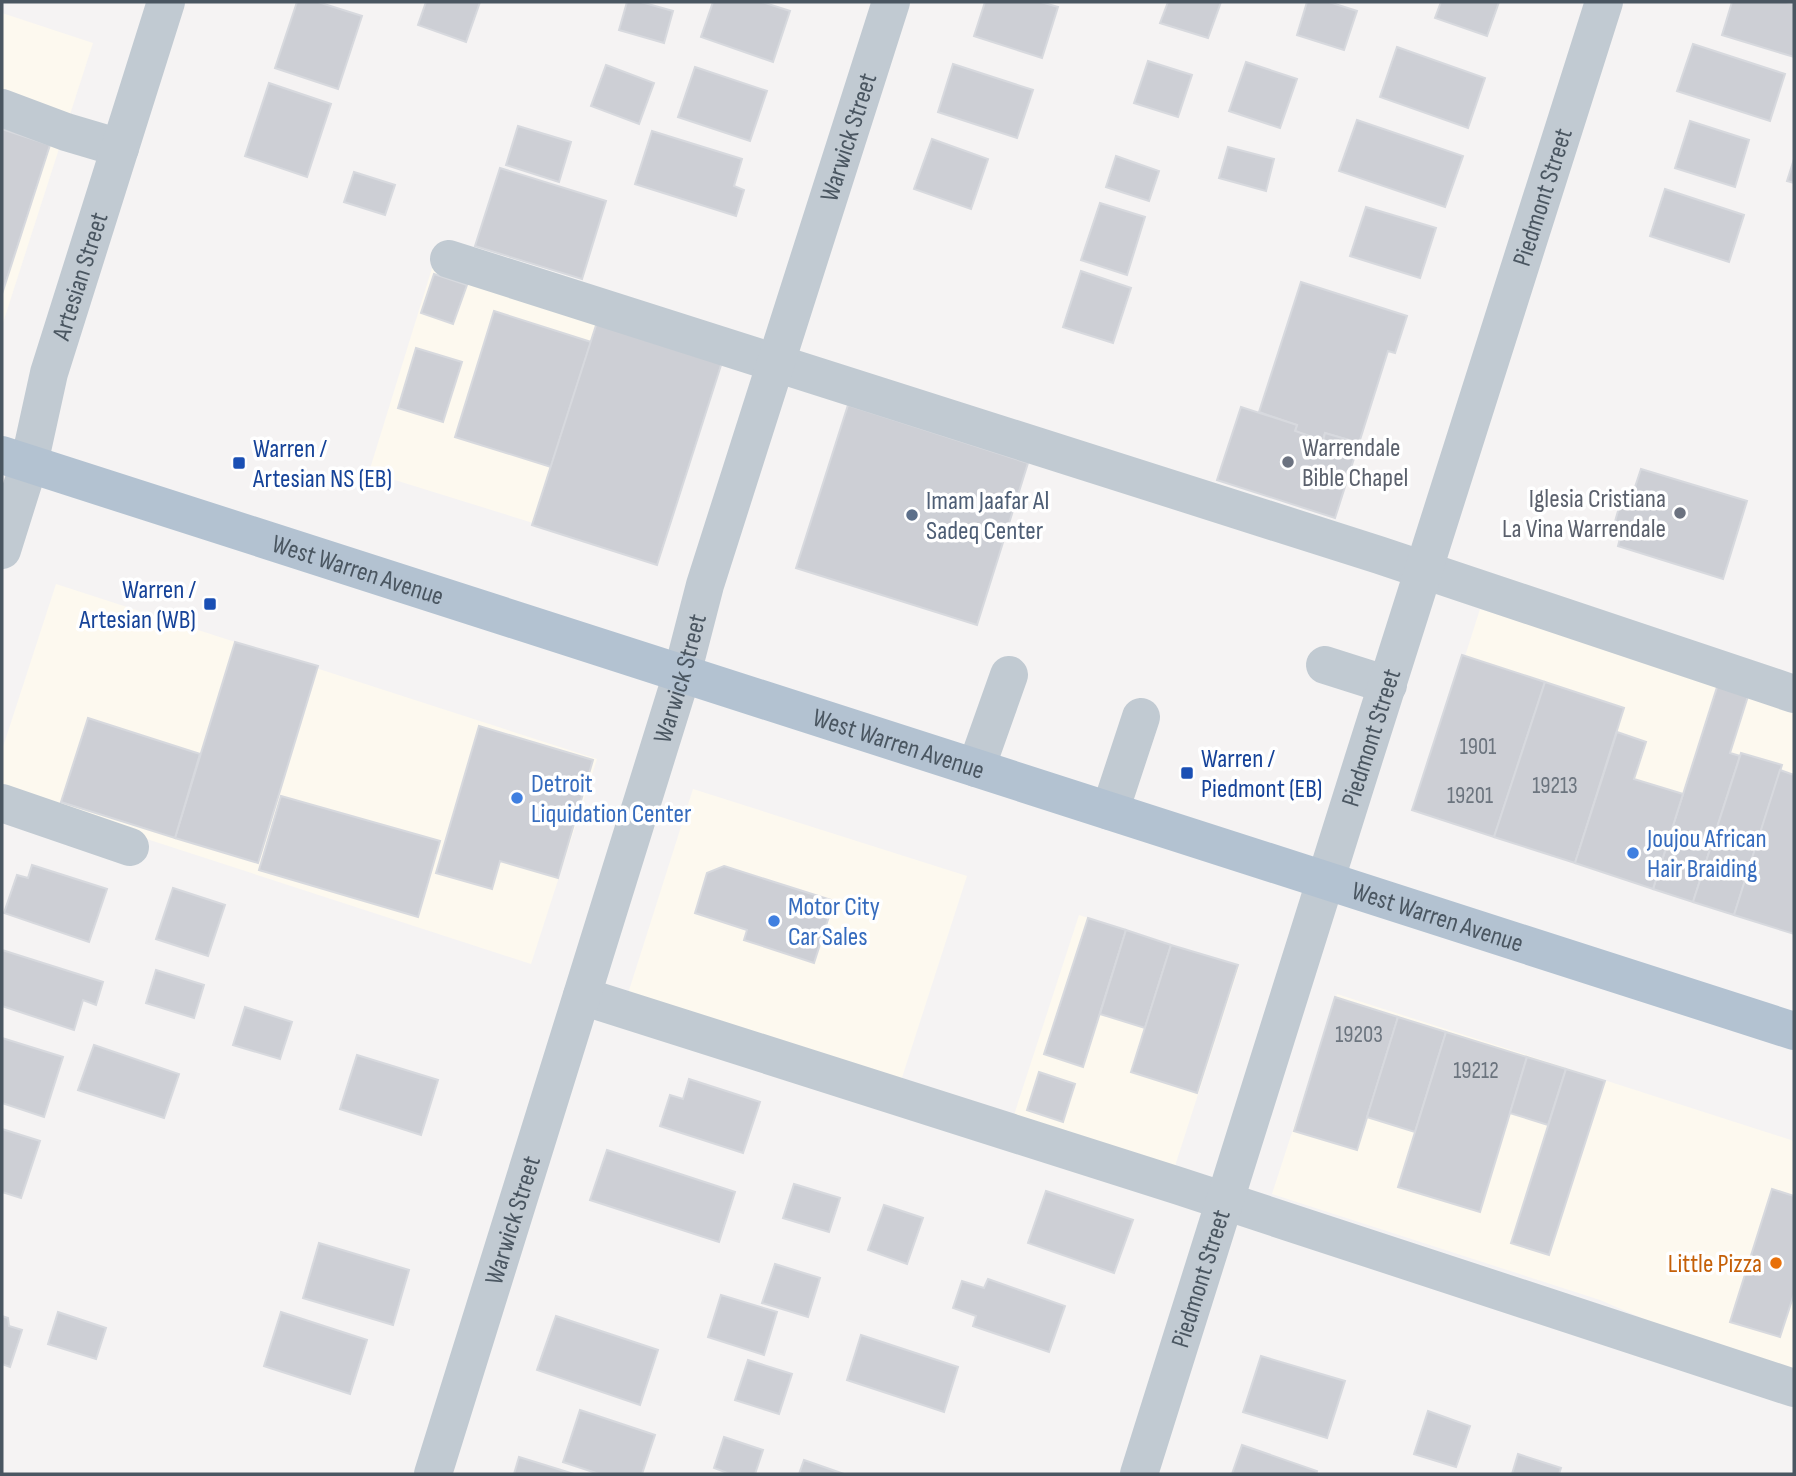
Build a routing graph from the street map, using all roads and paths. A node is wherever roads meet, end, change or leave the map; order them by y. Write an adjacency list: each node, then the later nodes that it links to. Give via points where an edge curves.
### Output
1 (166, 2): 5 (street, Artesian Street)
2 (891, 2): 7 (street, Warwick Street)
3 (1604, 2): 10 (street, Piedmont Street)
4 (2, 108): 5 (street)
5 (120, 148): 8 (street, Artesian Street, via 49,373)
6 (449, 259): 7 (street)
7 (775, 364): 10 (street, via 1210,511); 12 (street, Warwick Street, via 705,585)
8 (15, 459): 9 (street, Artesian Street); 12 (main road, West Warren Avenue)
9 (2, 550)
10 (1423, 571): 14 (street, Piedmont Street); 15 (street)
11 (1325, 665): 14 (street)
12 (682, 674): 17 (main road, West Warren Avenue); 22 (street, Warwick Street)
13 (1009, 676): 17 (street)
14 (1388, 685): 21 (street, Piedmont Street)
15 (1794, 694)
16 (1141, 717): 19 (street)
17 (976, 768): 19 (main road, West Warren Avenue)
18 (2, 803): 20 (street)
19 (1110, 811): 21 (main road, West Warren Avenue)
20 (130, 847)
21 (1325, 880): 23 (main road, West Warren Avenue); 24 (street, Piedmont Street)
22 (582, 996): 24 (street); 26 (street, Warwick Street)
23 (1794, 1031)
24 (1224, 1201): 25 (street); 27 (street, Piedmont Street)
25 (1794, 1388)
26 (433, 1474)
27 (1139, 1474)

